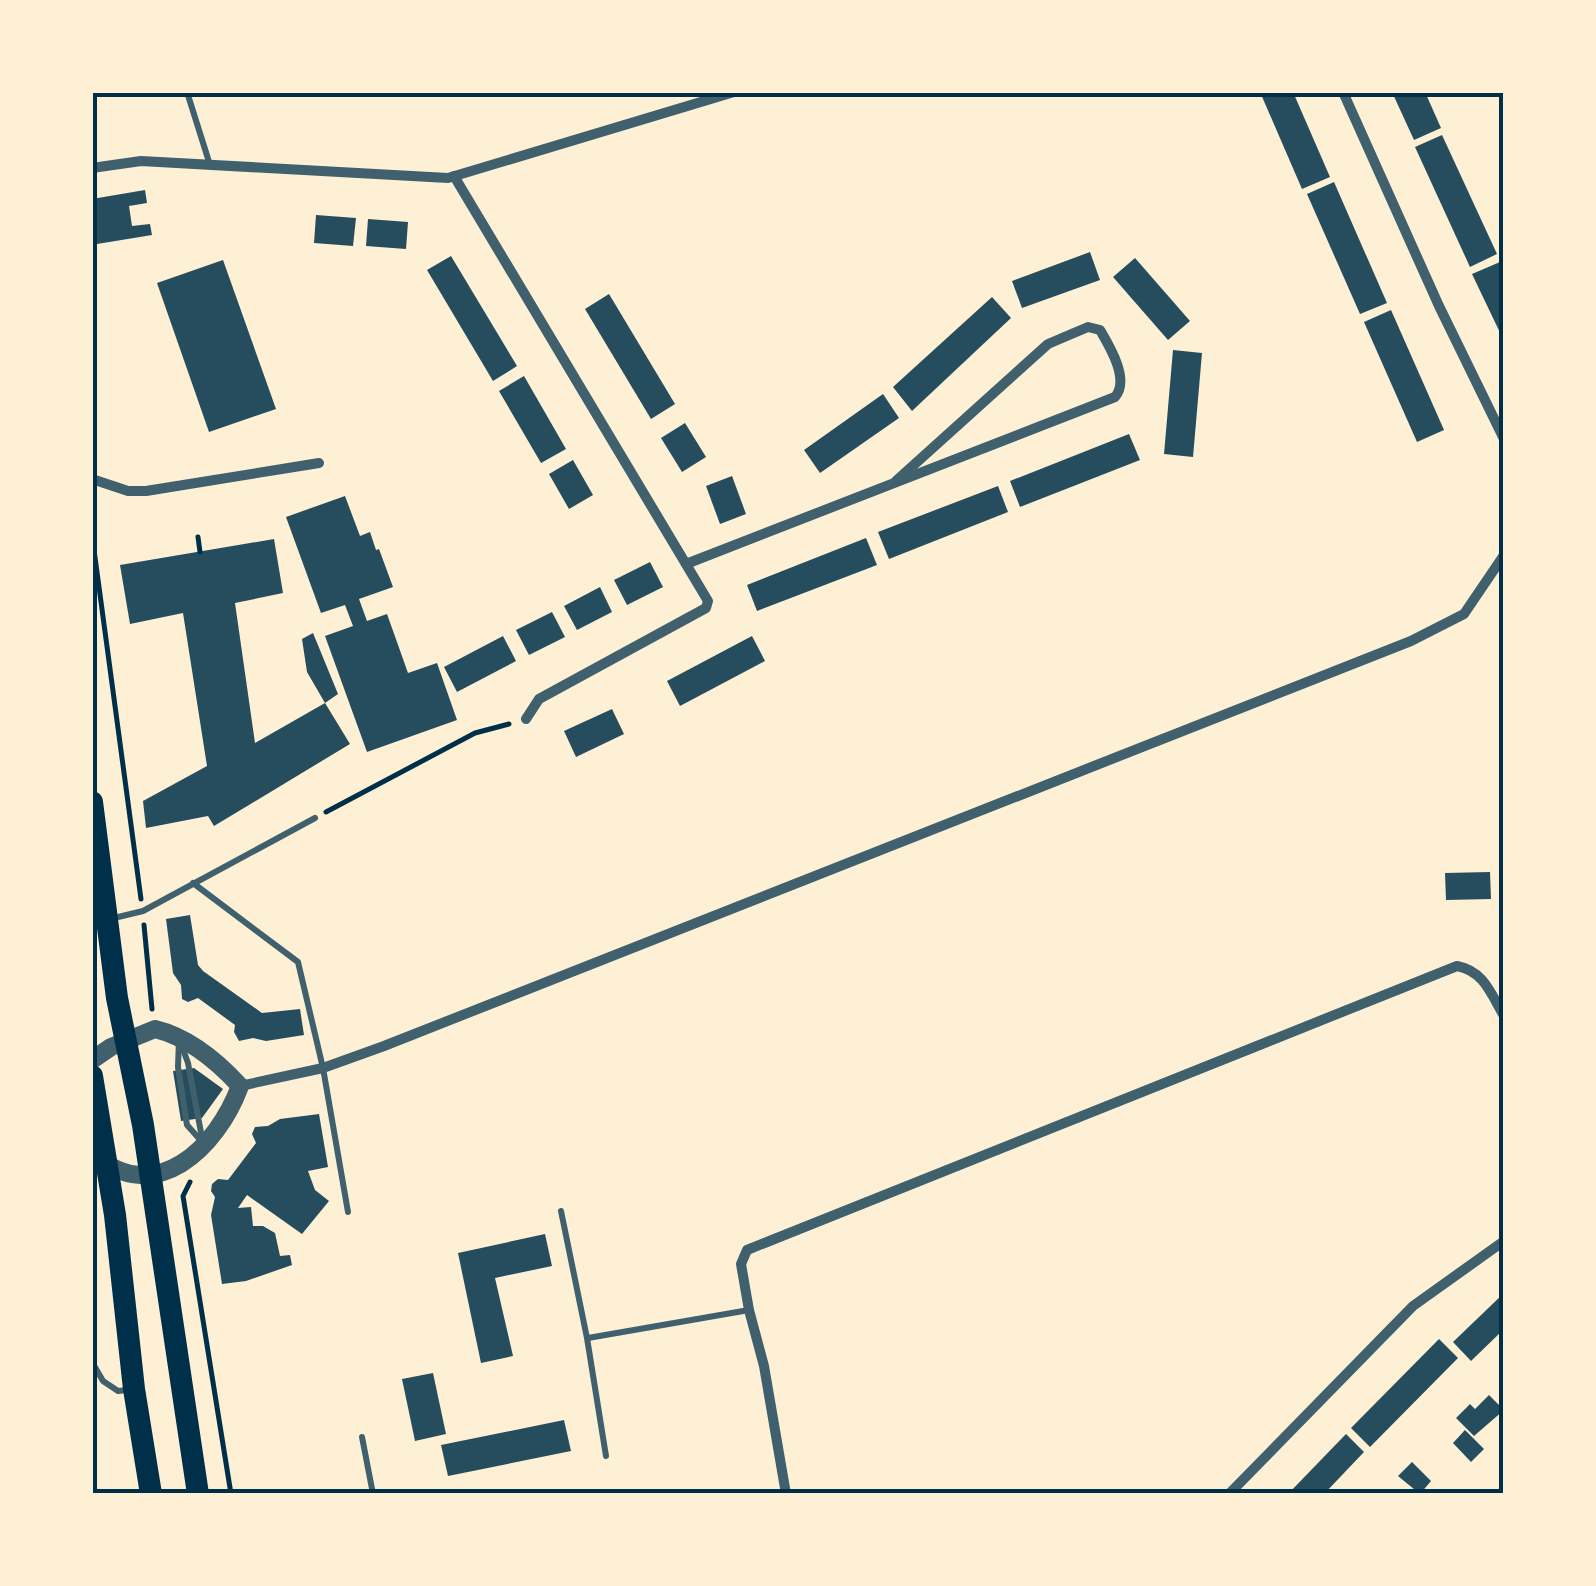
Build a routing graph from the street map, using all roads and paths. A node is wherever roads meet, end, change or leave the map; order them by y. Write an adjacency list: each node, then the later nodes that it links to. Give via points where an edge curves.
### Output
1 (187, 92): 4 (lane)
2 (734, 92): 6 (street)
3 (1343, 92): 7 (street)
4 (210, 165): 5 (street, via 141,161); 6 (street)
5 (92, 168)
6 (454, 176): 15 (street)
7 (1504, 439)
8 (319, 463): 9 (street, via 146,490)
9 (92, 482)
10 (896, 482): 10 (street, via 1115,397 1122,381 1100,330 1088,327 1048,344); 15 (street)
11 (92, 535): 20 (path)
12 (198, 537): 13 (path)
13 (200, 552)
14 (1504, 555): 28 (street, via 1464,614 1443,627)
15 (686, 564): 16 (street, via 706,608 540,699)
16 (526, 719): 18 (path, via 475,734)
17 (92, 802): 21 (highway)
18 (315, 818): 19 (lane)
19 (193, 883): 21 (lane, via 142,911); 28 (lane, via 298,962)
20 (141, 898)
21 (108, 920): 26 (highway)
22 (144, 923): 23 (path)
23 (152, 1008)
24 (1504, 1016): 38 (street, via 1482,978 1458,966 762,1241 747,1250 741,1264)
25 (179, 1038): 26 (street, via 155,1029); 30 (street); 31 (lane)
26 (127, 1040): 27 (street); 33 (highway)
27 (92, 1060)
28 (323, 1068): 30 (street); 36 (lane)
29 (92, 1076): 32 (highway)
30 (240, 1086): 31 (street, via 232,1110)
31 (202, 1146): 33 (street, via 185,1163)
32 (100, 1160): 33 (street, via 136,1177); 41 (highway)
33 (151, 1176): 46 (highway)
34 (193, 1176): 47 (path, via 183,1196)
35 (561, 1211): 39 (lane)
36 (348, 1212)
37 (1504, 1241): 50 (street, via 1413,1306)
38 (749, 1310): 39 (lane); 49 (street)
39 (587, 1338): 43 (lane)
40 (92, 1362): 41 (lane, via 118,1391)
41 (134, 1389): 45 (highway)
42 (362, 1437): 48 (lane)
43 (606, 1456)
44 (1504, 1488): 51 (path)
45 (151, 1494)
46 (198, 1494)
47 (231, 1494)
48 (373, 1494)
49 (786, 1494)
50 (1230, 1494)
51 (1496, 1494)

